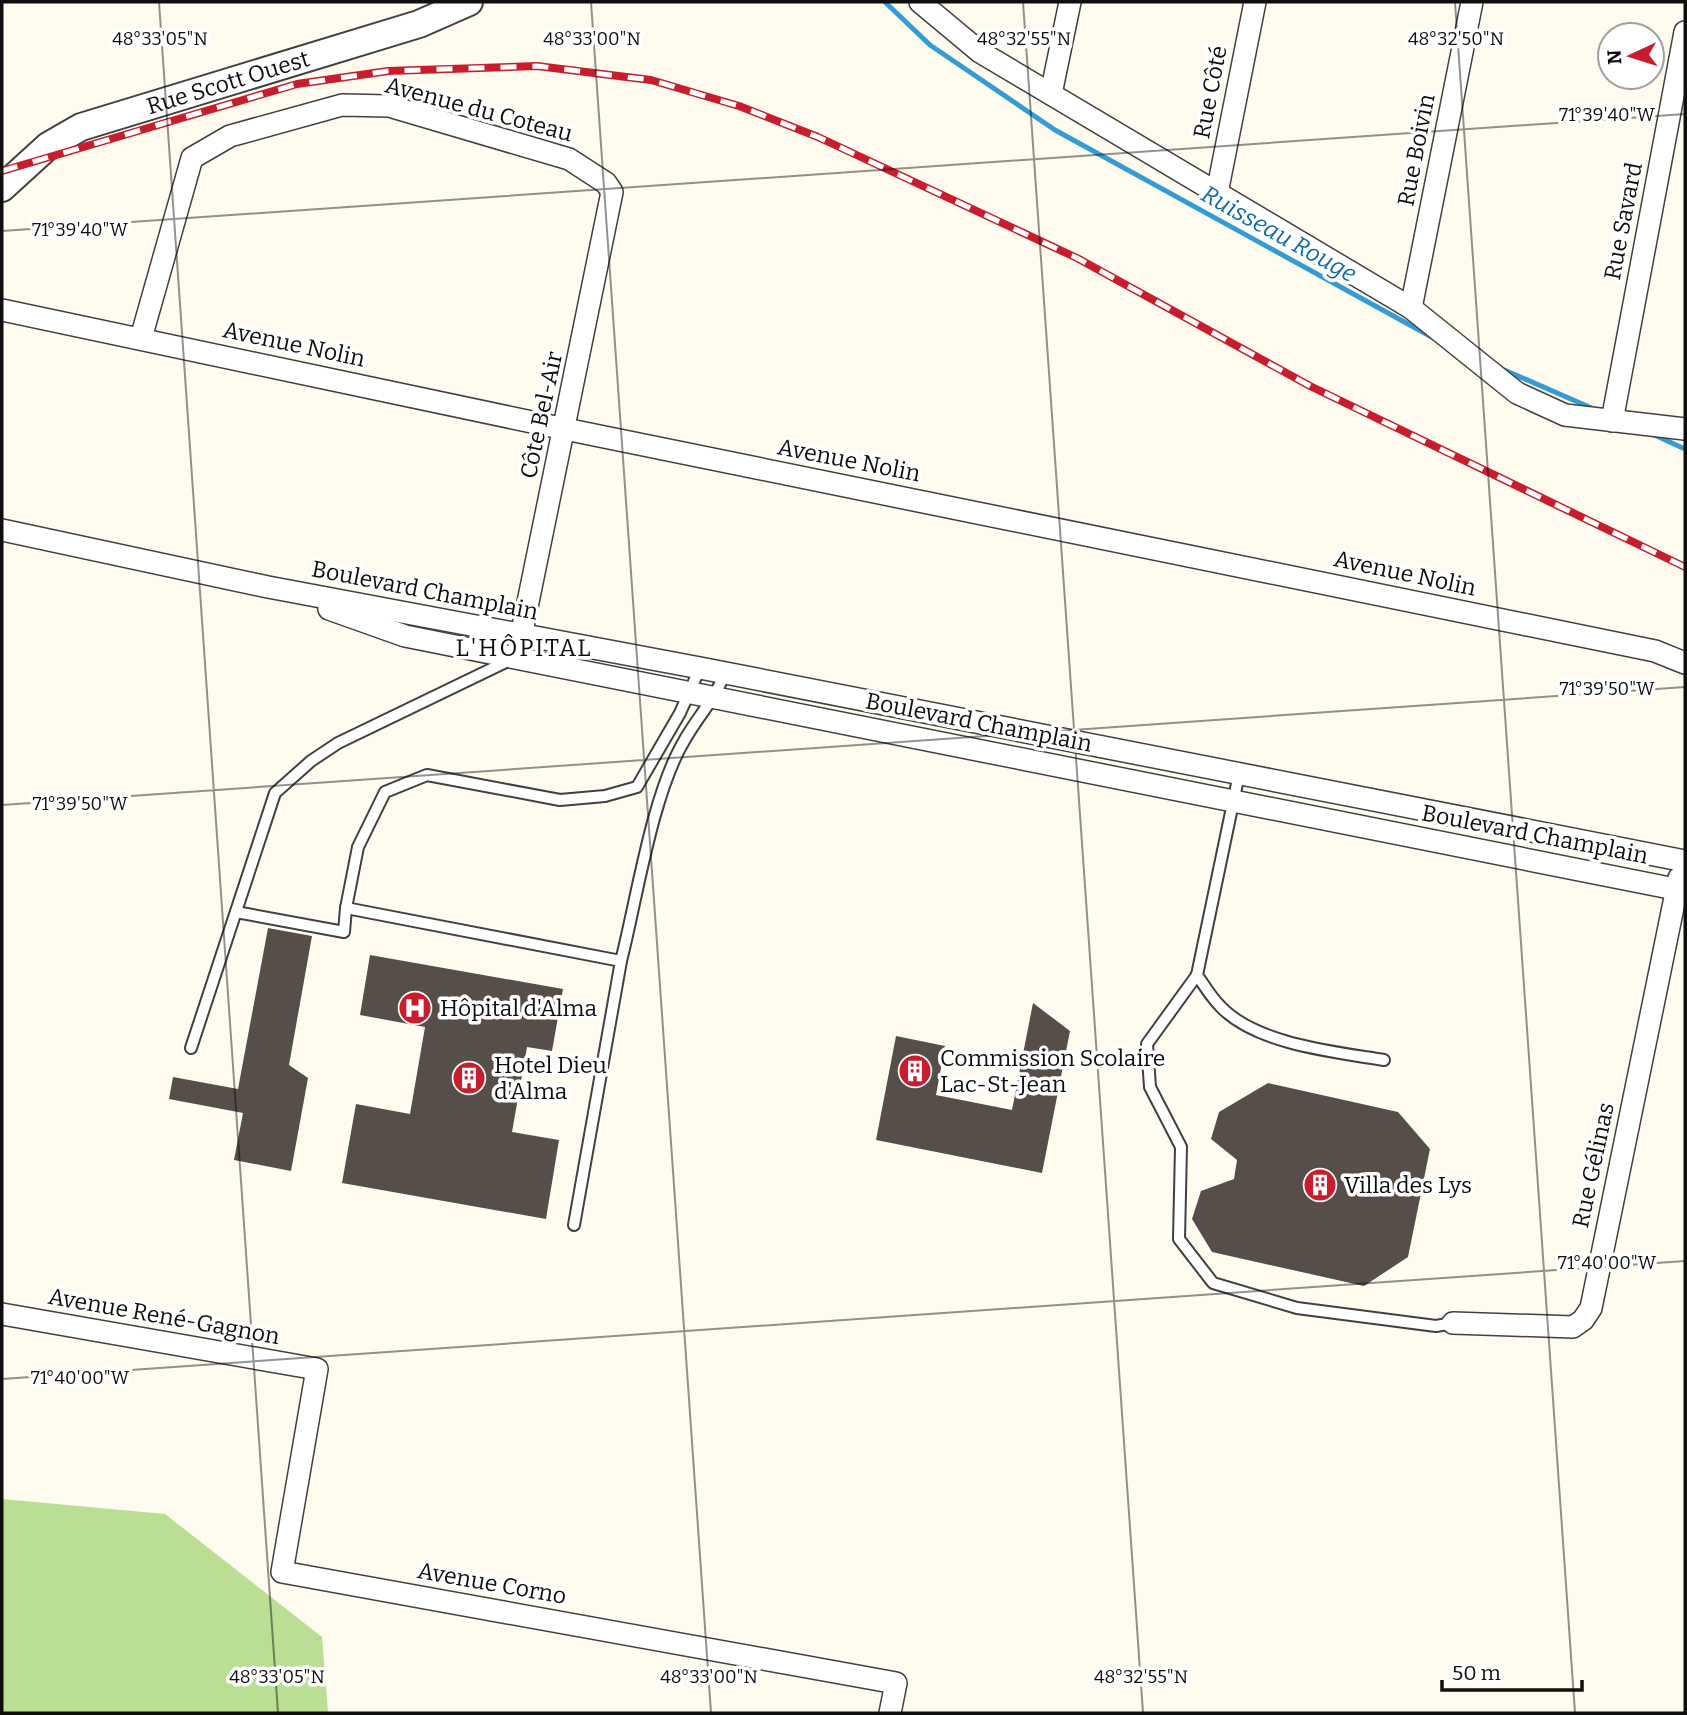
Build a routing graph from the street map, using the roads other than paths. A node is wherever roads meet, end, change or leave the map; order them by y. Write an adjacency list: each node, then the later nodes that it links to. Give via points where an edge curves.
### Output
1 (469, 2): 9 (street, Rue Scott Ouest, via 419,23 81,127 48,146)
2 (920, 2): 7 (street, via 980,52)
3 (1070, 2): 7 (street)
4 (1255, 2): 10 (street, Rue Côté)
5 (1472, 2): 11 (street, Rue Boivin)
6 (1685, 32): 14 (street, Rue Savard)
7 (1051, 94): 10 (street)
8 (606, 183): 13 (street, Avenue du Coteau, via 569,159 388,106 342,105 230,136 192,158); 15 (street, Côte Bel-Air, via 612,192)
9 (2, 188)
10 (1217, 193): 11 (street)
11 (1411, 308): 14 (street, via 1517,393 1565,415)
12 (2, 310): 13 (street, Avenue Nolin)
13 (141, 338): 15 (street, Avenue Nolin)
14 (1612, 421): 16 (street)
15 (565, 429): 19 (street, Côte Bel-Air); 21 (street, Avenue Nolin, via 1656,651)
16 (1685, 429)
17 (2, 530): 18 (street, Boulevard Champlain)
18 (268, 587): 19 (street, Boulevard Champlain); 20 (street, Boulevard Champlain, via 405,636)
19 (521, 635): 20 (street, Côte Bel-Air); 22 (street, Boulevard Champlain)
20 (516, 657): 24 (street, Boulevard Champlain); 31 (lane, via 310,761 275,793)
21 (1685, 663)
22 (700, 668): 23 (street, Boulevard Champlain); 24 (lane)
23 (725, 673): 25 (lane); 26 (street, Boulevard Champlain)
24 (690, 691): 25 (street, Boulevard Champlain); 30 (lane, via 637,787 605,796 560,800 427,775 385,792 358,846)
25 (716, 696): 27 (street, Boulevard Champlain); 32 (lane, via 684,741 661,798)
26 (1239, 774): 27 (lane); 28 (street, Boulevard Champlain)
27 (1234, 800): 29 (street, Boulevard Champlain); 33 (lane)
28 (1684, 857): 29 (street)
29 (1681, 890): 38 (street, Rue Gélinas, via 1591,1308 1573,1327)
30 (346, 908): 31 (lane, via 344,932); 32 (lane)
31 (236, 912): 34 (lane)
32 (621, 961): 36 (lane)
33 (1197, 975): 35 (lane, via 1221,1007 1256,1031 1317,1049); 38 (lane, via 1147,1044 1150,1087 1181,1147 1179,1239 1213,1283 1297,1308 1436,1326)
34 (191, 1048)
35 (1384, 1060)
36 (574, 1225)
37 (2, 1314): 39 (street, Avenue René-Gagnon)
38 (1453, 1323)
39 (317, 1369): 40 (street, Avenue Corno, via 282,1572 896,1683)
40 (890, 1713)

